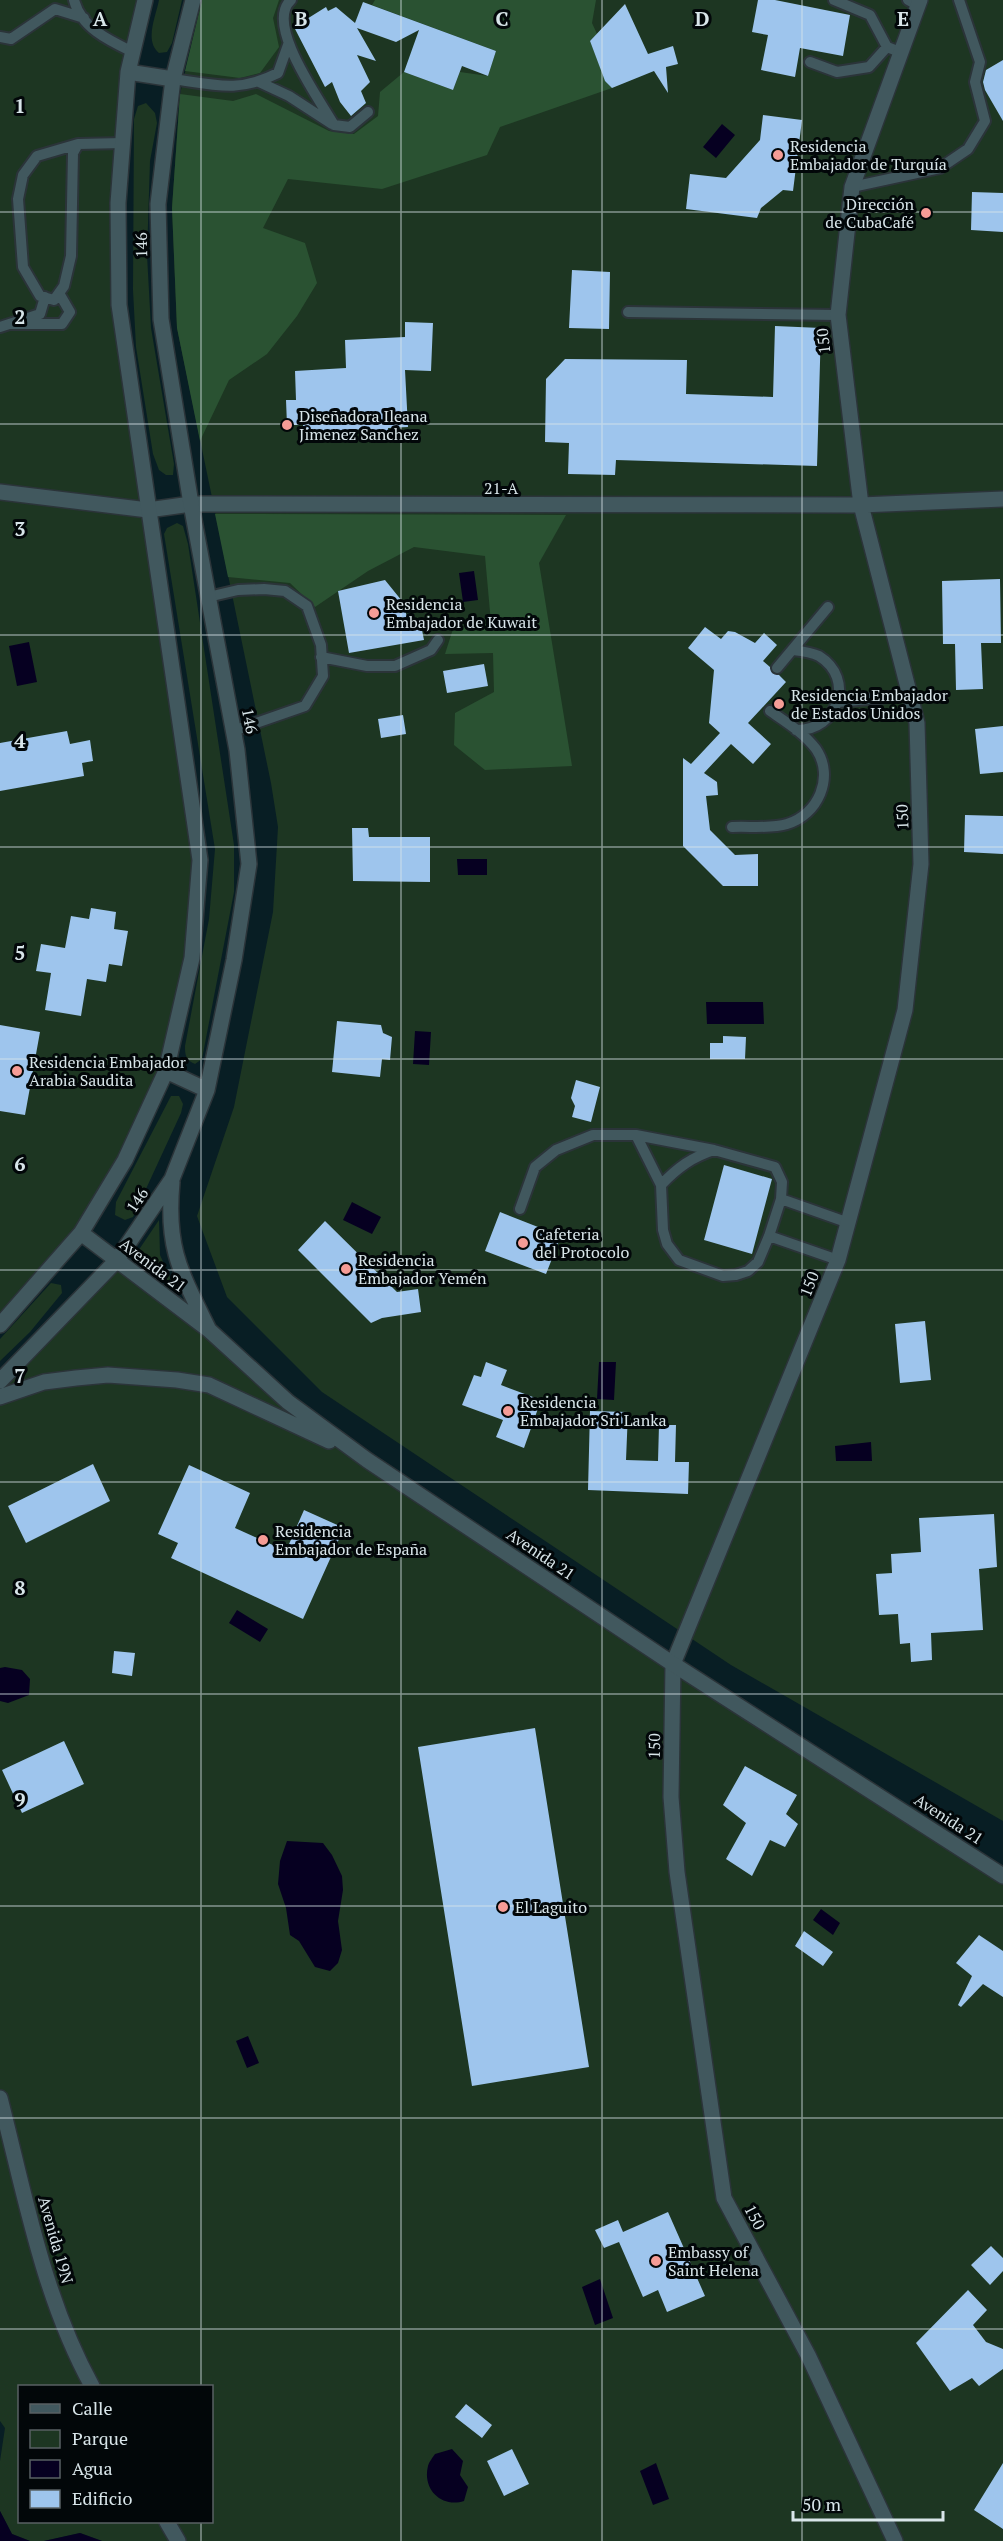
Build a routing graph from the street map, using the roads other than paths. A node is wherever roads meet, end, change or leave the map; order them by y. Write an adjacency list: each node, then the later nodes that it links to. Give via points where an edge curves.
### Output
1 (74, 0): 9 (lane)
2 (145, 0): 13 (main road, 146)
3 (193, 0): 16 (main road, 146)
4 (291, 0): 11 (lane, via 283,21)
5 (834, 0): 12 (lane, via 870,15)
6 (959, 0): 22 (lane, via 980,62 975,82 985,122 968,149 940,168)
7 (915, 2): 12 (main road, 150)
8 (55, 4): 9 (lane); 10 (lane, via 11,39)
9 (84, 18): 13 (lane, via 101,37)
10 (0, 37)
11 (288, 45): 17 (lane, via 278,73); 19 (lane)
12 (893, 49): 14 (lane, via 869,67 837,72); 22 (main road, 150)
13 (133, 52): 15 (main road, 146)
14 (810, 62)
15 (128, 72): 16 (main road); 20 (main road, 146)
16 (173, 79): 17 (lane, via 230,87); 31 (main road, 146, via 158,204 161,319)
17 (259, 82): 19 (lane)
18 (368, 112): 19 (lane, via 350,127)
19 (334, 125)
20 (123, 143): 21 (lane); 33 (main road, 146, via 118,202 119,305)
21 (78, 144): 23 (lane, via 73,153 71,256); 24 (lane, via 36,156 23,175 18,199 23,267 40,296)
22 (852, 187): 26 (main road, 150)
23 (59, 293): 24 (lane, via 54,300); 27 (lane, via 70,312 62,324)
24 (45, 297): 27 (lane, via 40,314)
25 (628, 312): 26 (lane)
26 (838, 315): 32 (main road, 150)
27 (12, 324): 28 (lane)
28 (0, 328)
29 (0, 492): 33 (main road, 21-A)
30 (1003, 499): 32 (main road, 21-A)
31 (190, 504): 32 (main road, 21-A); 33 (main road, 21-A); 34 (main road, 146)
32 (861, 505): 40 (main road, 150)
33 (148, 510): 46 (main road, 146, via 200,860 192,958)
34 (208, 597): 38 (lane, via 238,590 285,591 307,606 321,645); 44 (main road, 146)
35 (828, 608): 37 (lane)
36 (438, 640): 38 (lane, via 431,650 394,666 367,666)
37 (792, 650): 39 (lane); 41 (lane, via 819,656 829,664 836,675)
38 (321, 657): 44 (lane, via 322,676 305,706)
39 (777, 668)
40 (909, 695): 41 (lane); 54 (main road, 150, via 916,723 921,864 905,1010)
41 (838, 702): 43 (lane, via 822,724)
42 (770, 711): 43 (lane)
43 (796, 730): 45 (lane, via 818,752 823,765 824,781 812,808 786,824)
44 (233, 731): 47 (main road, 146, via 249,864)
45 (732, 827)
46 (166, 1071): 47 (main road); 55 (main road, 146, via 125,1160)
47 (207, 1090): 50 (main road, 146)
48 (636, 1135): 49 (lane); 51 (lane); 53 (lane, via 592,1135 556,1150 535,1167)
49 (714, 1150): 51 (lane, via 678,1168); 52 (lane, via 775,1167 782,1182)
50 (172, 1179): 57 (main road, 146); 60 (main road, via 172,1242 178,1265)
51 (661, 1185): 56 (lane, via 663,1230 667,1244 679,1260 723,1276 736,1275 758,1262)
52 (781, 1199): 54 (lane); 56 (lane)
53 (520, 1209)
54 (849, 1223): 58 (main road, 150)
55 (81, 1233): 57 (main road, Avenida 21); 59 (main road, 146)
56 (769, 1236): 58 (lane)
57 (117, 1260): 60 (main road, Avenida 21); 61 (main road, 146)
58 (838, 1260): 64 (main road, 150)
59 (0, 1325)
60 (209, 1330): 63 (main road, Avenida 21, via 288,1402)
61 (0, 1381)
62 (0, 1397): 63 (main road, via 44,1382 108,1375 209,1385)
63 (367, 1460): 64 (main road, Avenida 21)
64 (673, 1664): 65 (main road, Avenida 21); 70 (main road, 150, via 671,1797 677,1872 724,2198 808,2355)
65 (1003, 1876)
66 (0, 2098): 67 (main road, Avenida 19N, via 40,2261 78,2362)
67 (91, 2385)
68 (167, 2523): 69 (main road)
69 (178, 2541)
70 (895, 2541)

